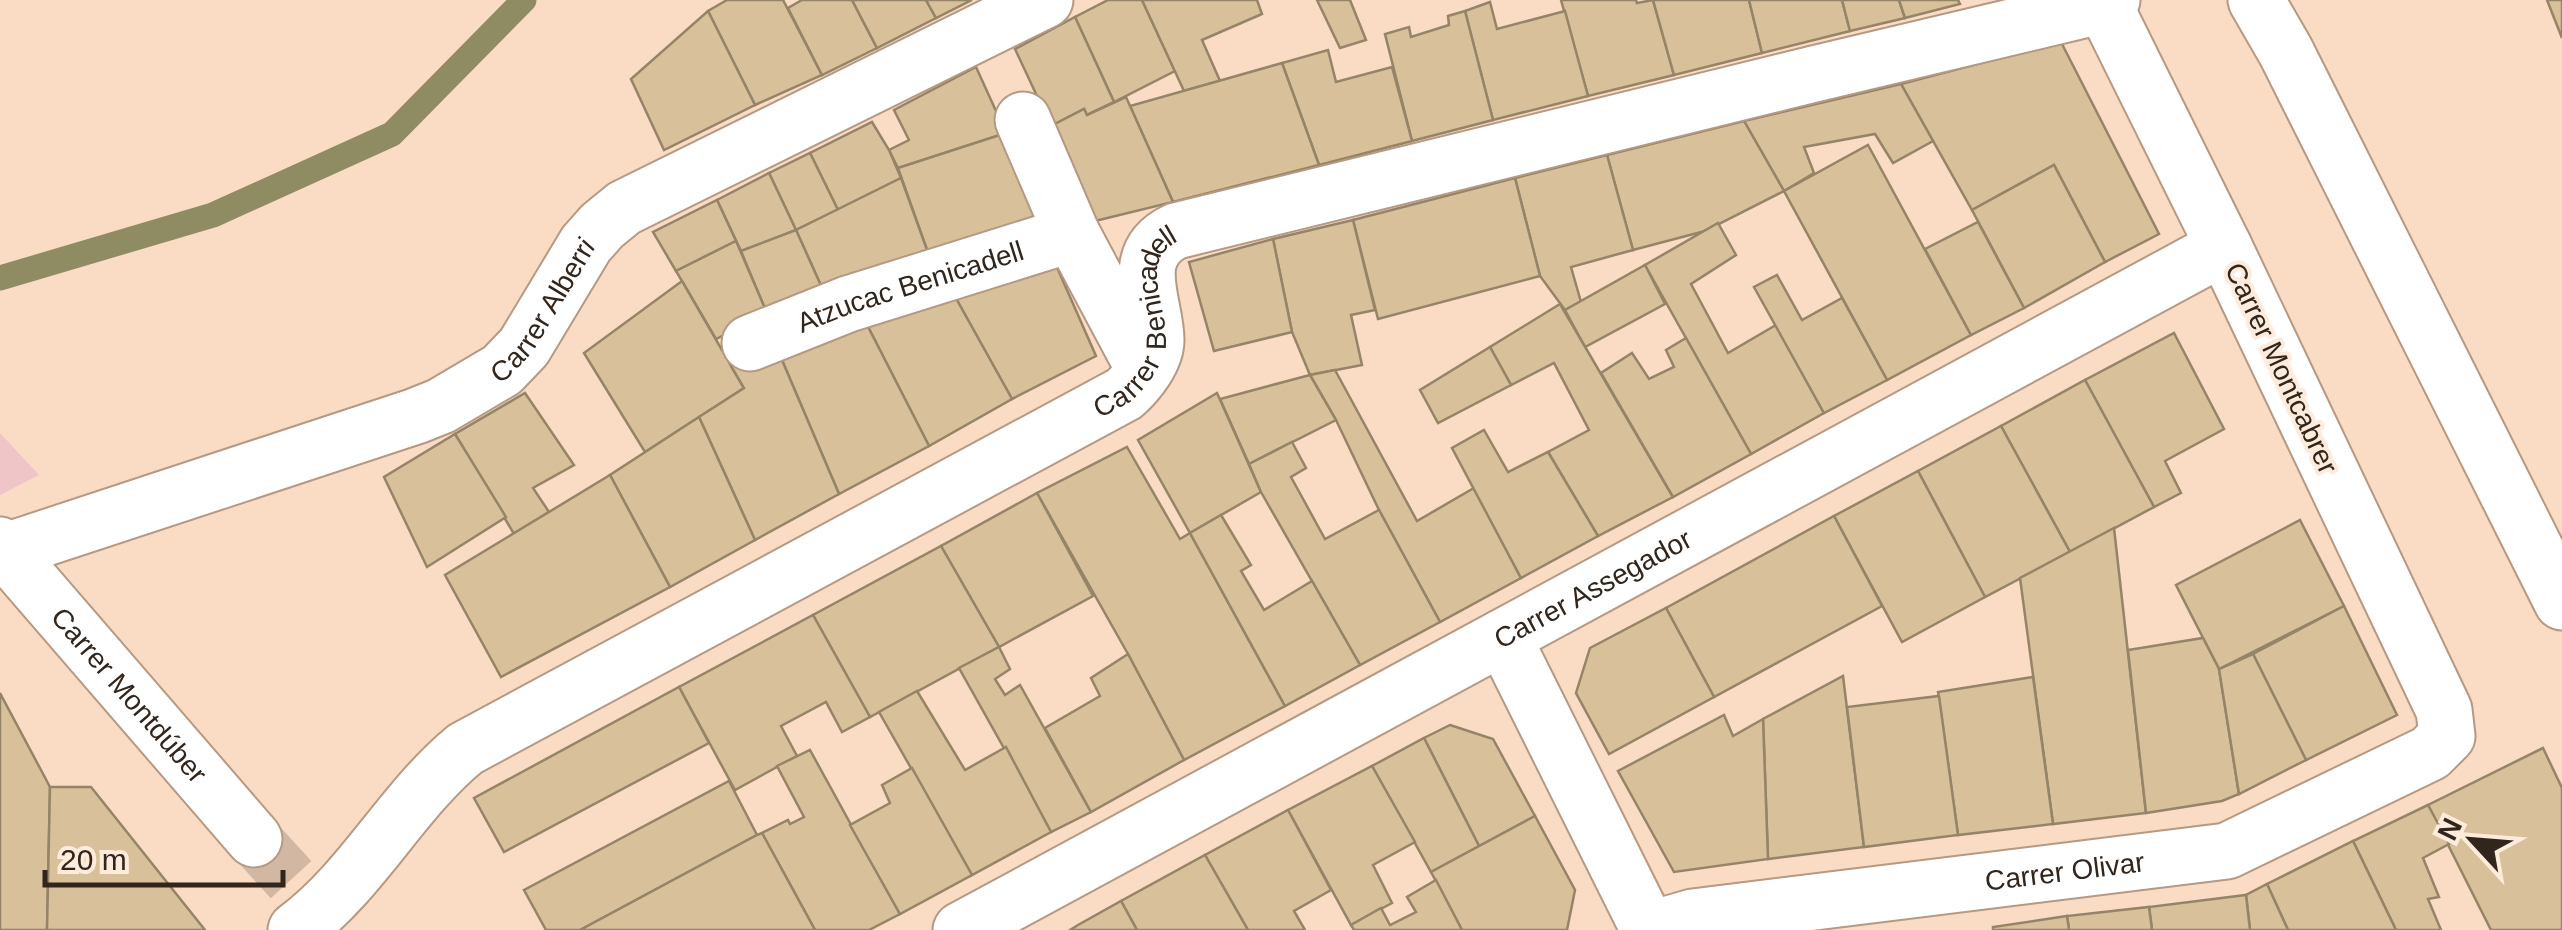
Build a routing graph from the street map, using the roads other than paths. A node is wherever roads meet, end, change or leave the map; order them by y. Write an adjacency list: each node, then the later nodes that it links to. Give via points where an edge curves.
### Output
1 (1045, 0): 9 (street, Carrer Alberri, via 624,208 586,244 524,347 502,370 440,406)
2 (2256, 0): 10 (street)
3 (2108, 3): 6 (street, Carrer Montcabrer); 8 (street, Carrer Benicadell, via 1176,232 1152,255 1147,294 1156,342)
4 (1023, 120): 5 (street)
5 (1072, 234): 7 (street, Atzucac Benicadell, via 848,304); 8 (street)
6 (2224, 248): 11 (street, Carrer Assegador); 12 (street, Carrer Montcabrer, via 2444,710)
7 (750, 343)
8 (1144, 369): 14 (street, Carrer Benicadell, via 1124,394 465,749 440,770 342,890)
9 (3, 548): 13 (street, Carrer Montdúber)
10 (2562, 602)
11 (1503, 636): 15 (street, Carrer Assegador); 16 (street)
12 (2447, 736): 17 (street, Carrer Olivar, via 2430,753 2227,851 1693,917)
13 (254, 839)
14 (296, 930)
15 (961, 930)
16 (1649, 930)
17 (1658, 930)

